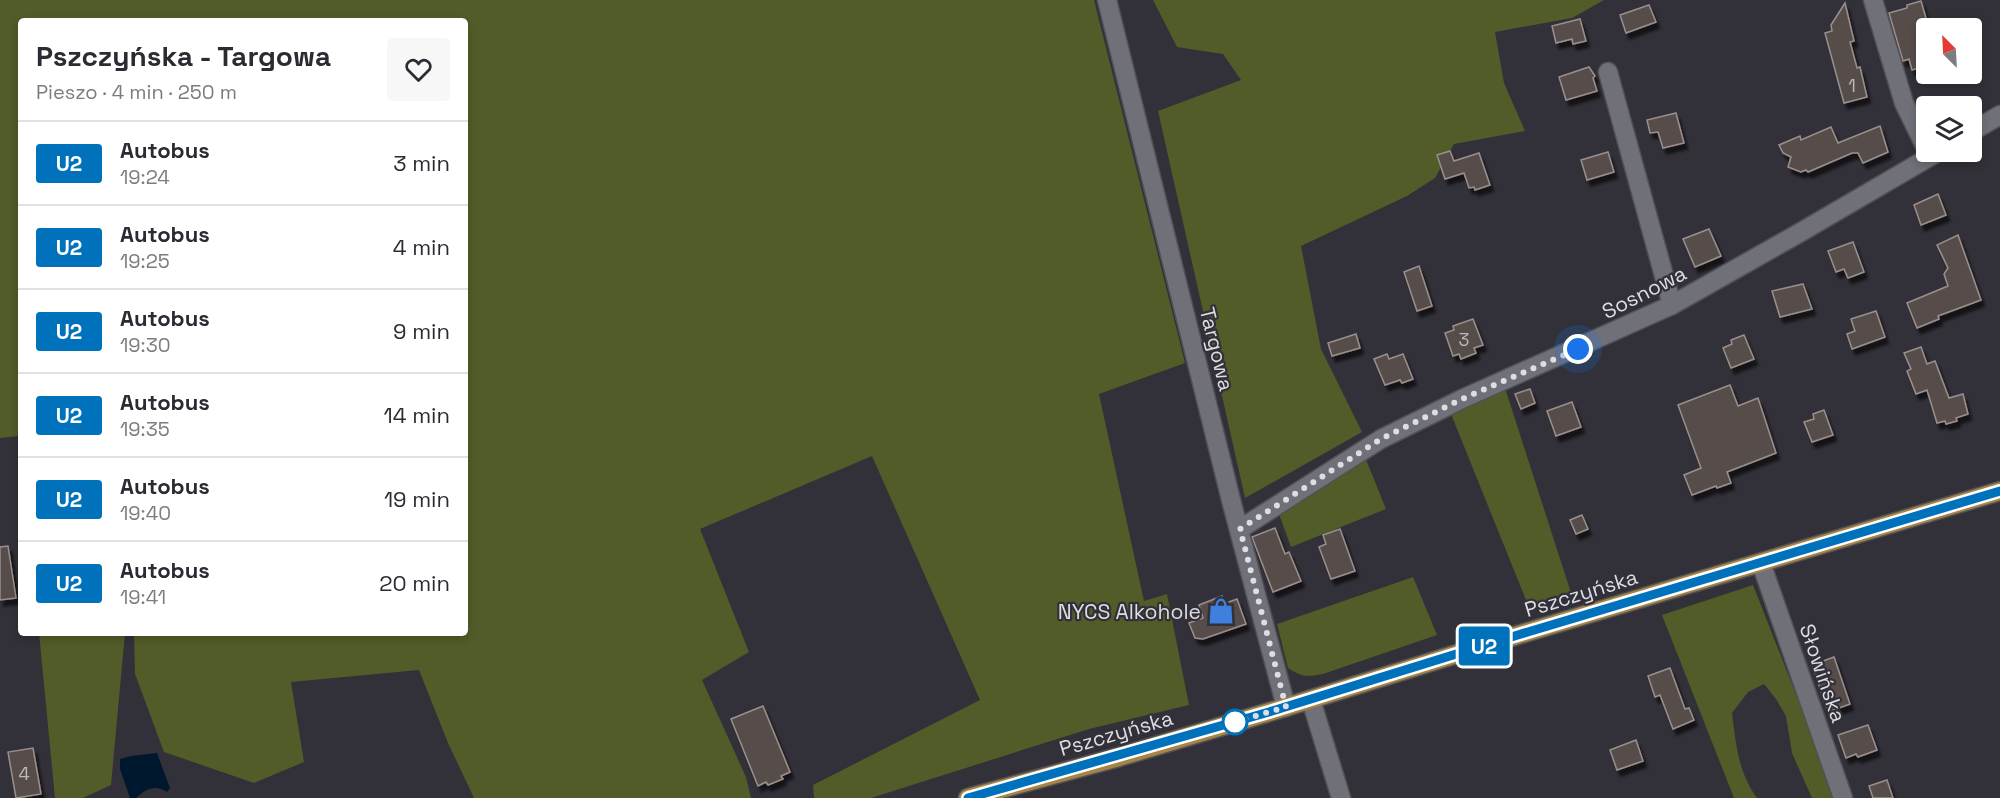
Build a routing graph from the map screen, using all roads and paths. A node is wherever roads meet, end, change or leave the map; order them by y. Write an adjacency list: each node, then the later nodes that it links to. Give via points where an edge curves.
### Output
1 (1107, 0): 10 (street, Targowa)
2 (1873, 0): 5 (street, via 1904,103)
3 (1608, 72): 8 (street)
4 (2000, 115): 6 (street)
5 (1916, 126)
6 (1982, 126)
7 (1916, 161): 8 (street, Sosnowa)
8 (1672, 305): 10 (street, Sosnowa, via 1381,439)
9 (2000, 491): 11 (main road, Pszczyńska)
10 (1240, 529): 13 (street, Targowa)
11 (1761, 563): 12 (main road, Pszczyńska); 16 (street, Słowińska)
12 (1311, 700): 13 (main road, Pszczyńska); 15 (street)
13 (1286, 707): 14 (main road, Pszczyńska)
14 (968, 798)
15 (1341, 798)
16 (1843, 798)

